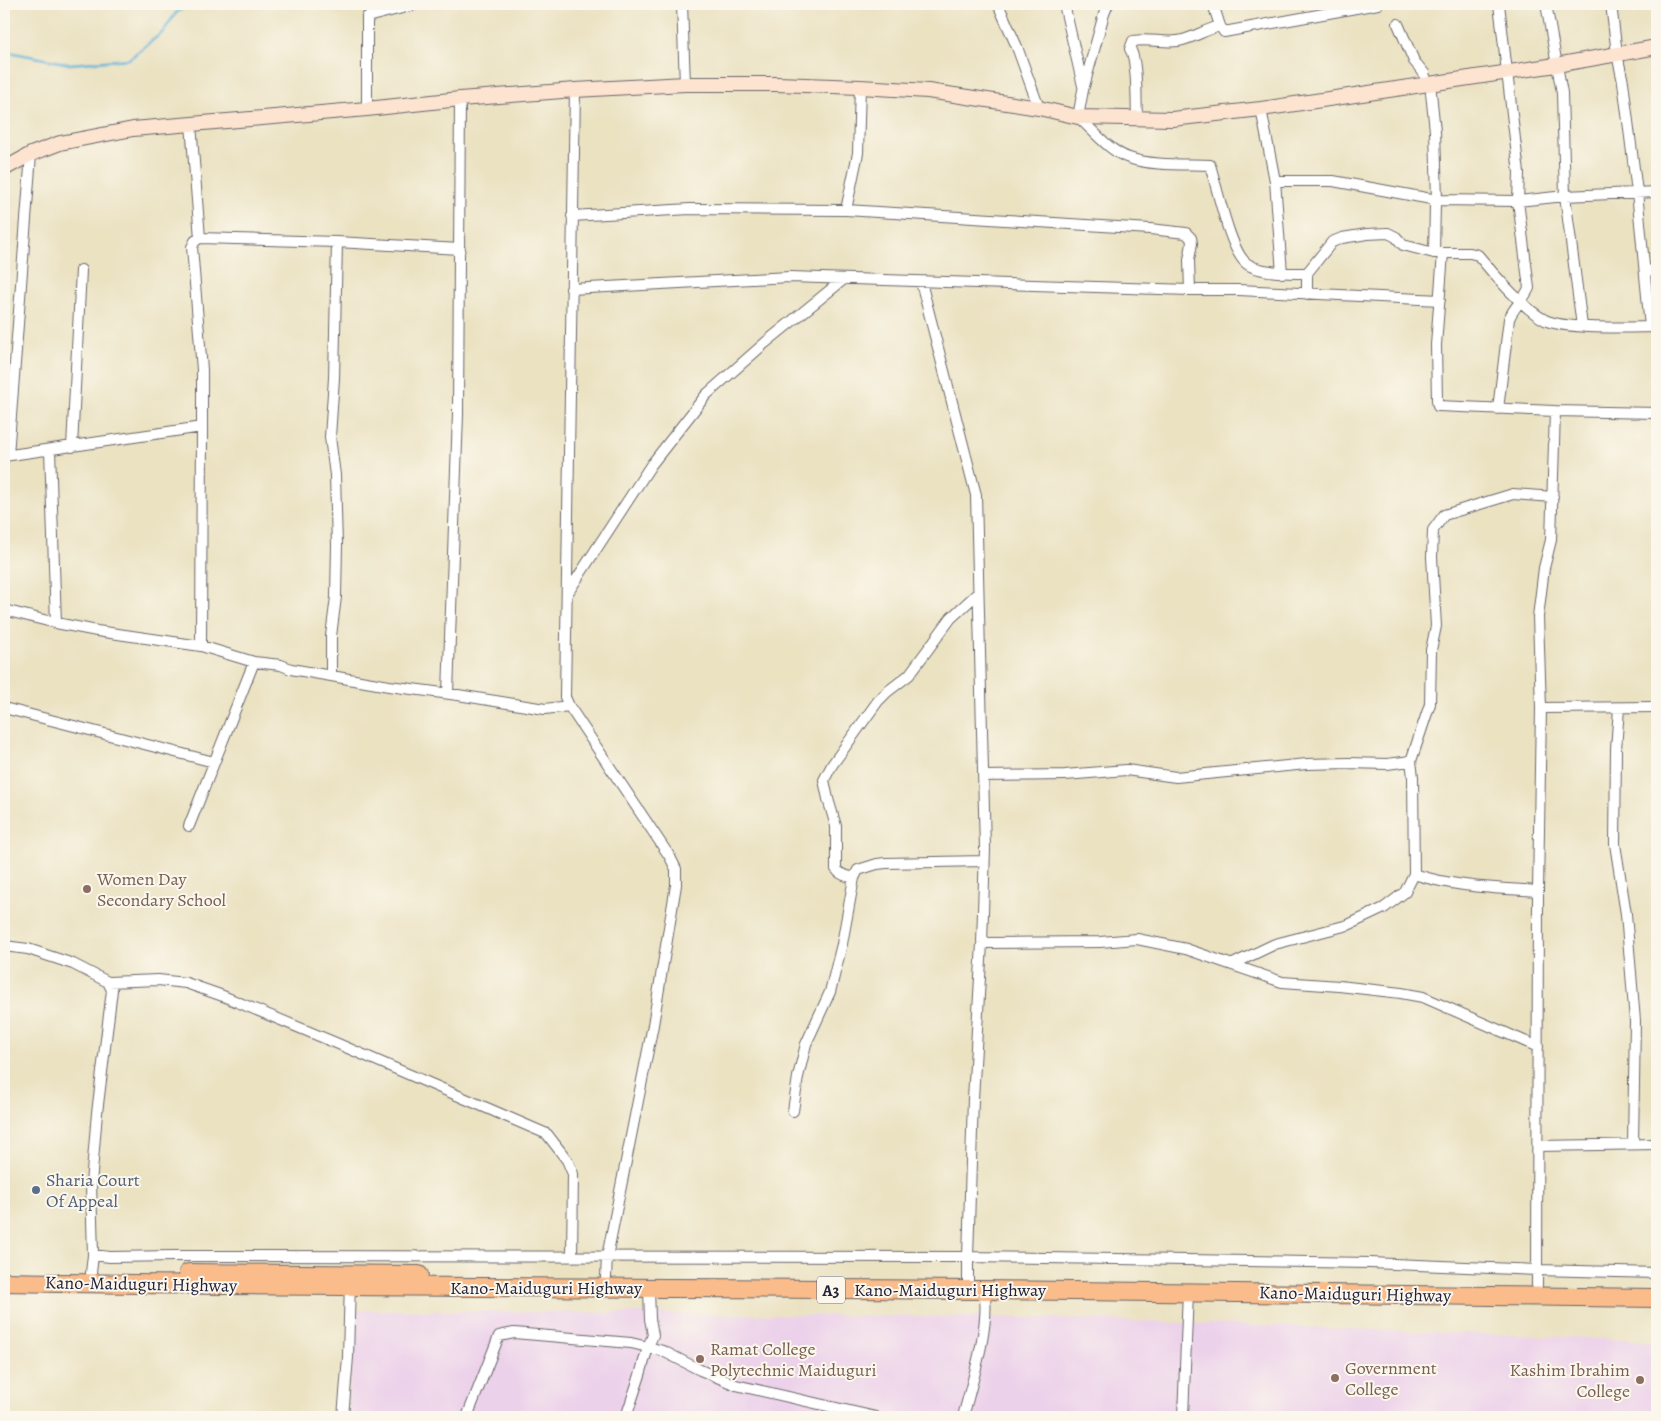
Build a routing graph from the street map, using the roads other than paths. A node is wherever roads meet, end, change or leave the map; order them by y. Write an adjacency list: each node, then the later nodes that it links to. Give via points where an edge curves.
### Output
1 (418, 4): 24 (street, via 367,17)
2 (682, 4): 18 (street)
3 (998, 4): 23 (street)
4 (1064, 4): 21 (street)
5 (1108, 4): 21 (street)
6 (1213, 4): 12 (street)
7 (1378, 4): 12 (street, via 1224,32)
8 (1499, 4): 16 (street)
9 (1546, 4): 15 (street)
10 (1611, 4): 14 (street)
11 (1398, 24): 17 (street, via 1414,61)
12 (1220, 26): 27 (street, via 1178,41 1133,41 1130,49 1135,70)
13 (1657, 47): 14 (street)
14 (1617, 54): 15 (street); 32 (street)
15 (1556, 65): 16 (street); 34 (street, via 1562,93)
16 (1506, 72): 17 (street); 36 (street, via 1518,173)
17 (1428, 83): 25 (street); 35 (street, via 1435,131)
18 (685, 84): 19 (street); 20 (street)
19 (860, 87): 23 (street, via 928,91); 37 (street, via 858,153)
20 (575, 90): 22 (street); 38 (street)
21 (1083, 90): 26 (street)
22 (460, 99): 24 (street); 41 (street)
23 (1039, 108): 26 (street)
24 (367, 109): 28 (street)
25 (1262, 109): 27 (street, via 1172,119); 31 (street)
26 (1078, 118): 27 (street); 46 (street, via 1129,158 1210,165 1222,212 1240,256 1247,264)
27 (1137, 118)
28 (191, 124): 29 (street, via 86,137); 39 (street)
29 (31, 154): 30 (street); 63 (street)
30 (4, 169)
31 (1275, 181): 35 (street, via 1333,181); 46 (street)
32 (1637, 192): 33 (street); 34 (street); 45 (street)
33 (1657, 192)
34 (1565, 196): 36 (street); 55 (street)
35 (1437, 200): 36 (street); 42 (street, via 1434,203)
36 (1518, 201): 54 (street, via 1529,288)
37 (846, 210): 38 (street, via 690,209); 51 (street, via 1150,228 1186,233 1192,243)
38 (572, 216): 50 (street)
39 (200, 238): 40 (street); 60 (street, via 192,247 202,370)
40 (337, 242): 41 (street); 71 (street, via 330,437 335,475 337,545)
41 (460, 249): 72 (street)
42 (1438, 253): 47 (street, via 1403,246 1388,233 1342,238 1332,242); 53 (street); 54 (street, via 1478,255)
43 (81, 270): 61 (street)
44 (1657, 270): 45 (street)
45 (1645, 271): 56 (street)
46 (1282, 272): 47 (street)
47 (1307, 273): 52 (street)
48 (844, 279): 49 (street); 50 (street, via 790,277); 66 (street, via 706,395 651,465)
49 (921, 282): 51 (street); 65 (street, via 976,495)
50 (571, 289): 66 (street)
51 (1190, 290): 52 (street)
52 (1307, 294): 53 (street)
53 (1440, 300): 57 (street, via 1436,345 1438,406)
54 (1520, 300): 55 (street, via 1545,320); 57 (street, via 1509,319)
55 (1582, 326): 56 (street)
56 (1654, 327)
57 (1498, 408): 58 (street)
58 (1555, 411): 59 (street); 64 (street)
59 (1657, 413)
60 (202, 427): 61 (street); 69 (street)
61 (72, 447): 62 (street)
62 (50, 450): 63 (street); 68 (street)
63 (6, 455)
64 (1553, 497): 76 (street, via 1551,540 1538,617); 78 (street, via 1513,494 1444,515 1433,530 1436,626 1430,704)
65 (978, 593): 80 (street); 84 (street, via 951,618 908,675 878,701 844,746 824,780 836,826 836,869)
66 (567, 594): 73 (street, via 565,697)
67 (4, 610): 68 (street)
68 (56, 623): 69 (street)
69 (201, 646): 70 (street)
70 (254, 662): 71 (street); 79 (street)
71 (331, 676): 72 (street)
72 (448, 694): 73 (street, via 545,709)
73 (568, 706): 97 (street, via 676,869 653,1025)
74 (1657, 707): 77 (street)
75 (4, 708): 79 (street)
76 (1540, 708): 77 (street); 85 (street)
77 (1619, 708): 92 (street, via 1615,844 1626,914 1635,1021)
78 (1411, 761): 80 (street, via 1307,764 1176,777 1126,770); 83 (street)
79 (214, 762): 81 (street)
80 (983, 776): 82 (street)
81 (188, 826)
82 (984, 861): 84 (street, via 877,864 858,870); 86 (street)
83 (1414, 874): 85 (street, via 1470,886); 88 (street, via 1405,892 1384,908 1348,925 1275,944)
84 (854, 878): 91 (street, via 830,992 806,1044)
85 (1538, 891): 90 (street)
86 (982, 943): 88 (street, via 1137,939 1186,949); 98 (street)
87 (4, 946): 89 (street, via 28,949 73,964)
88 (1232, 964): 90 (street, via 1282,982 1423,997)
89 (108, 982): 95 (street, via 112,990 91,1184); 96 (street, via 158,980 186,983 346,1047 547,1134 567,1160 573,1174)
90 (1538, 1047): 94 (street)
91 (793, 1111)
92 (1633, 1144): 93 (street); 94 (street)
93 (1657, 1144)
94 (1538, 1146): 103 (street)
95 (93, 1255): 96 (street); 100 (street)
96 (572, 1257): 97 (street)
97 (607, 1257): 98 (street); 102 (street)
98 (968, 1257): 103 (street, via 1370,1262); 104 (street)
99 (4, 1271): 100 (highway, Kano-Maiduguri Highway / A3)
100 (91, 1272): 105 (highway, Kano-Maiduguri Highway / A3)
101 (1657, 1273): 103 (street)
102 (606, 1277): 104 (highway, Kano-Maiduguri Highway / A3); 105 (highway, Kano-Maiduguri Highway / A3)
103 (1538, 1278): 104 (highway, Kano-Maiduguri Highway / A3, via 1206,1284); 107 (highway, Kano-Maiduguri Highway / A3)
104 (968, 1280)
105 (350, 1281): 106 (highway, Kano-Maiduguri Highway / A3); 108 (highway, Kano-Maiduguri Highway / A3); 113 (street)
106 (4, 1282)
107 (1657, 1286)
108 (649, 1288): 109 (highway, Kano-Maiduguri Highway / A3); 112 (street, via 653,1334)
109 (984, 1290): 110 (highway, Kano-Maiduguri Highway / A3); 117 (street, via 984,1329)
110 (1188, 1292): 111 (highway, Kano-Maiduguri Highway / A3); 118 (street)
111 (1657, 1298)
112 (648, 1347): 114 (street, via 514,1333 499,1336); 115 (street); 116 (street, via 664,1351 736,1385)
113 (343, 1417)
114 (467, 1417)
115 (626, 1417)
116 (876, 1417)
117 (963, 1417)
118 (1183, 1417)

